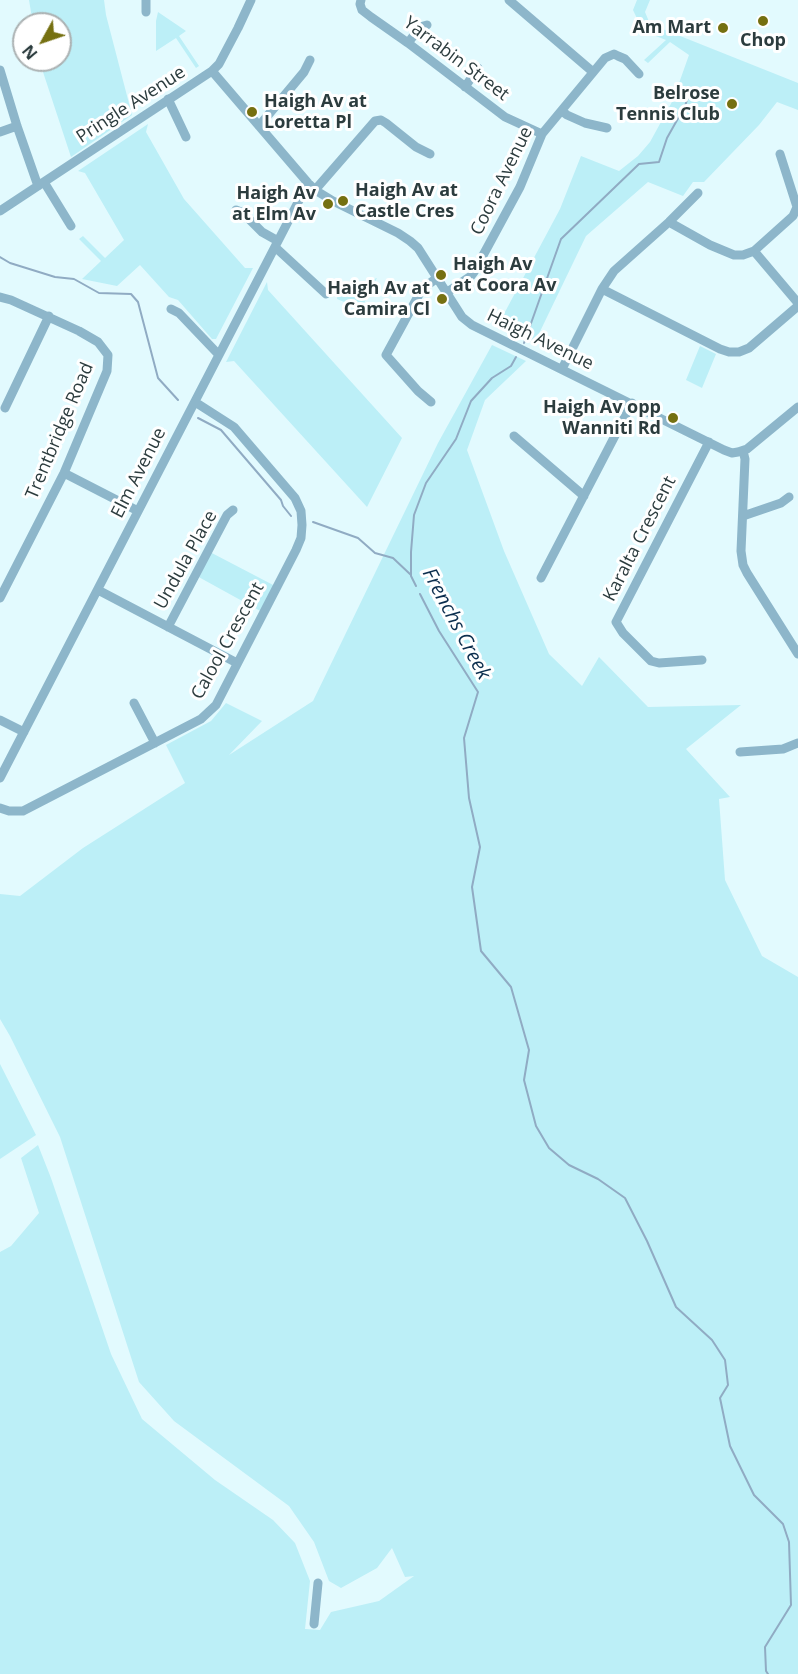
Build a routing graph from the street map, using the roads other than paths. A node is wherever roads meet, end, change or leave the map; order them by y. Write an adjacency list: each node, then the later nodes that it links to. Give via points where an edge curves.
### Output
1 (146, 0): 5 (street)
2 (250, 0): 11 (street, Pringle Avenue)
3 (361, 0): 7 (street, Yarrabin Street, via 362,10)
4 (509, 0): 12 (street)
5 (146, 12)
6 (427, 25): 7 (street, via 420,27)
7 (408, 43): 14 (street, Yarrabin Street)
8 (310, 60): 18 (street)
9 (478, 68): 14 (street)
10 (0, 70): 17 (street)
11 (212, 71): 15 (street, Pringle Avenue); 18 (street, Haigh Avenue)
12 (593, 72): 13 (street, Coora Avenue, via 614,54); 16 (street, Coora Avenue)
13 (639, 74)
14 (465, 87): 21 (street, Yarrabin Street, via 505,117)
15 (168, 99): 22 (street); 26 (street, Pringle Avenue)
16 (562, 111): 19 (street, via 585,123); 21 (street, Coora Avenue)
17 (17, 126): 20 (street); 26 (street)
18 (259, 126): 25 (street, Haigh Avenue)
19 (607, 128)
20 (0, 132)
21 (542, 134): 37 (street, Coora Avenue, via 520,187 474,272)
22 (186, 137)
23 (430, 154): 27 (street, via 386,123 375,121)
24 (780, 154): 34 (street, via 797,207 793,216)
25 (308, 183): 27 (street, Haigh Avenue); 33 (street, Elm Avenue)
26 (41, 184): 30 (street, Pringle Avenue); 32 (street)
27 (315, 190): 35 (street, Haigh Avenue, via 410,241)
28 (698, 193): 31 (street)
29 (236, 210): 33 (street)
30 (0, 211)
31 (669, 222): 34 (street, via 734,255); 36 (street, via 614,271)
32 (71, 226)
33 (277, 244): 38 (street); 43 (street, Elm Avenue)
34 (754, 251): 40 (street)
35 (437, 278): 37 (street, Haigh Avenue); 46 (street, via 422,289 386,355)
36 (602, 289): 40 (street, via 729,352 749,348); 44 (street)
37 (446, 293): 44 (street, Haigh Avenue, via 466,321)
38 (326, 294)
39 (0, 297): 42 (street, Trentbridge Road)
40 (798, 304)
41 (171, 309): 43 (street)
42 (49, 316): 49 (street); 53 (street, Trentbridge Road, via 98,342 108,355 107,370)
43 (219, 355): 45 (street, Elm Avenue)
44 (562, 369): 47 (street, Haigh Avenue)
45 (195, 402): 57 (street, Elm Avenue); 66 (street, Calool Crescent, via 234,427 295,498 301,511 301,538 296,550)
46 (431, 402)
47 (632, 403): 51 (street, Haigh Avenue); 54 (street)
48 (798, 407): 52 (street)
49 (5, 408)
50 (514, 436): 54 (street)
51 (709, 442): 52 (street, Haigh Avenue, via 732,453); 65 (street, Karalta Crescent, via 616,622 651,661)
52 (743, 451): 58 (street)
53 (64, 473): 57 (street); 61 (street, Trentbridge Road)
54 (584, 495): 59 (street)
55 (789, 497): 58 (street)
56 (233, 510): 62 (street, Undula Place)
57 (138, 511): 60 (street, Elm Avenue)
58 (743, 516): 63 (street, via 743,565)
59 (540, 578)
60 (98, 590): 62 (street); 69 (street, Elm Avenue)
61 (0, 598)
62 (168, 627): 66 (street)
63 (794, 638): 64 (street)
64 (798, 654)
65 (702, 660)
66 (237, 663): 70 (street, Calool Crescent, via 216,705 201,719)
67 (134, 703): 70 (street)
68 (0, 720): 69 (street)
69 (24, 732): 73 (street, Elm Avenue)
70 (155, 743): 74 (street, Calool Crescent, via 23,811)
71 (798, 743): 72 (street)
72 (740, 752)
73 (0, 778)
74 (0, 808)
75 (318, 1583): 76 (street)
76 (314, 1624)

